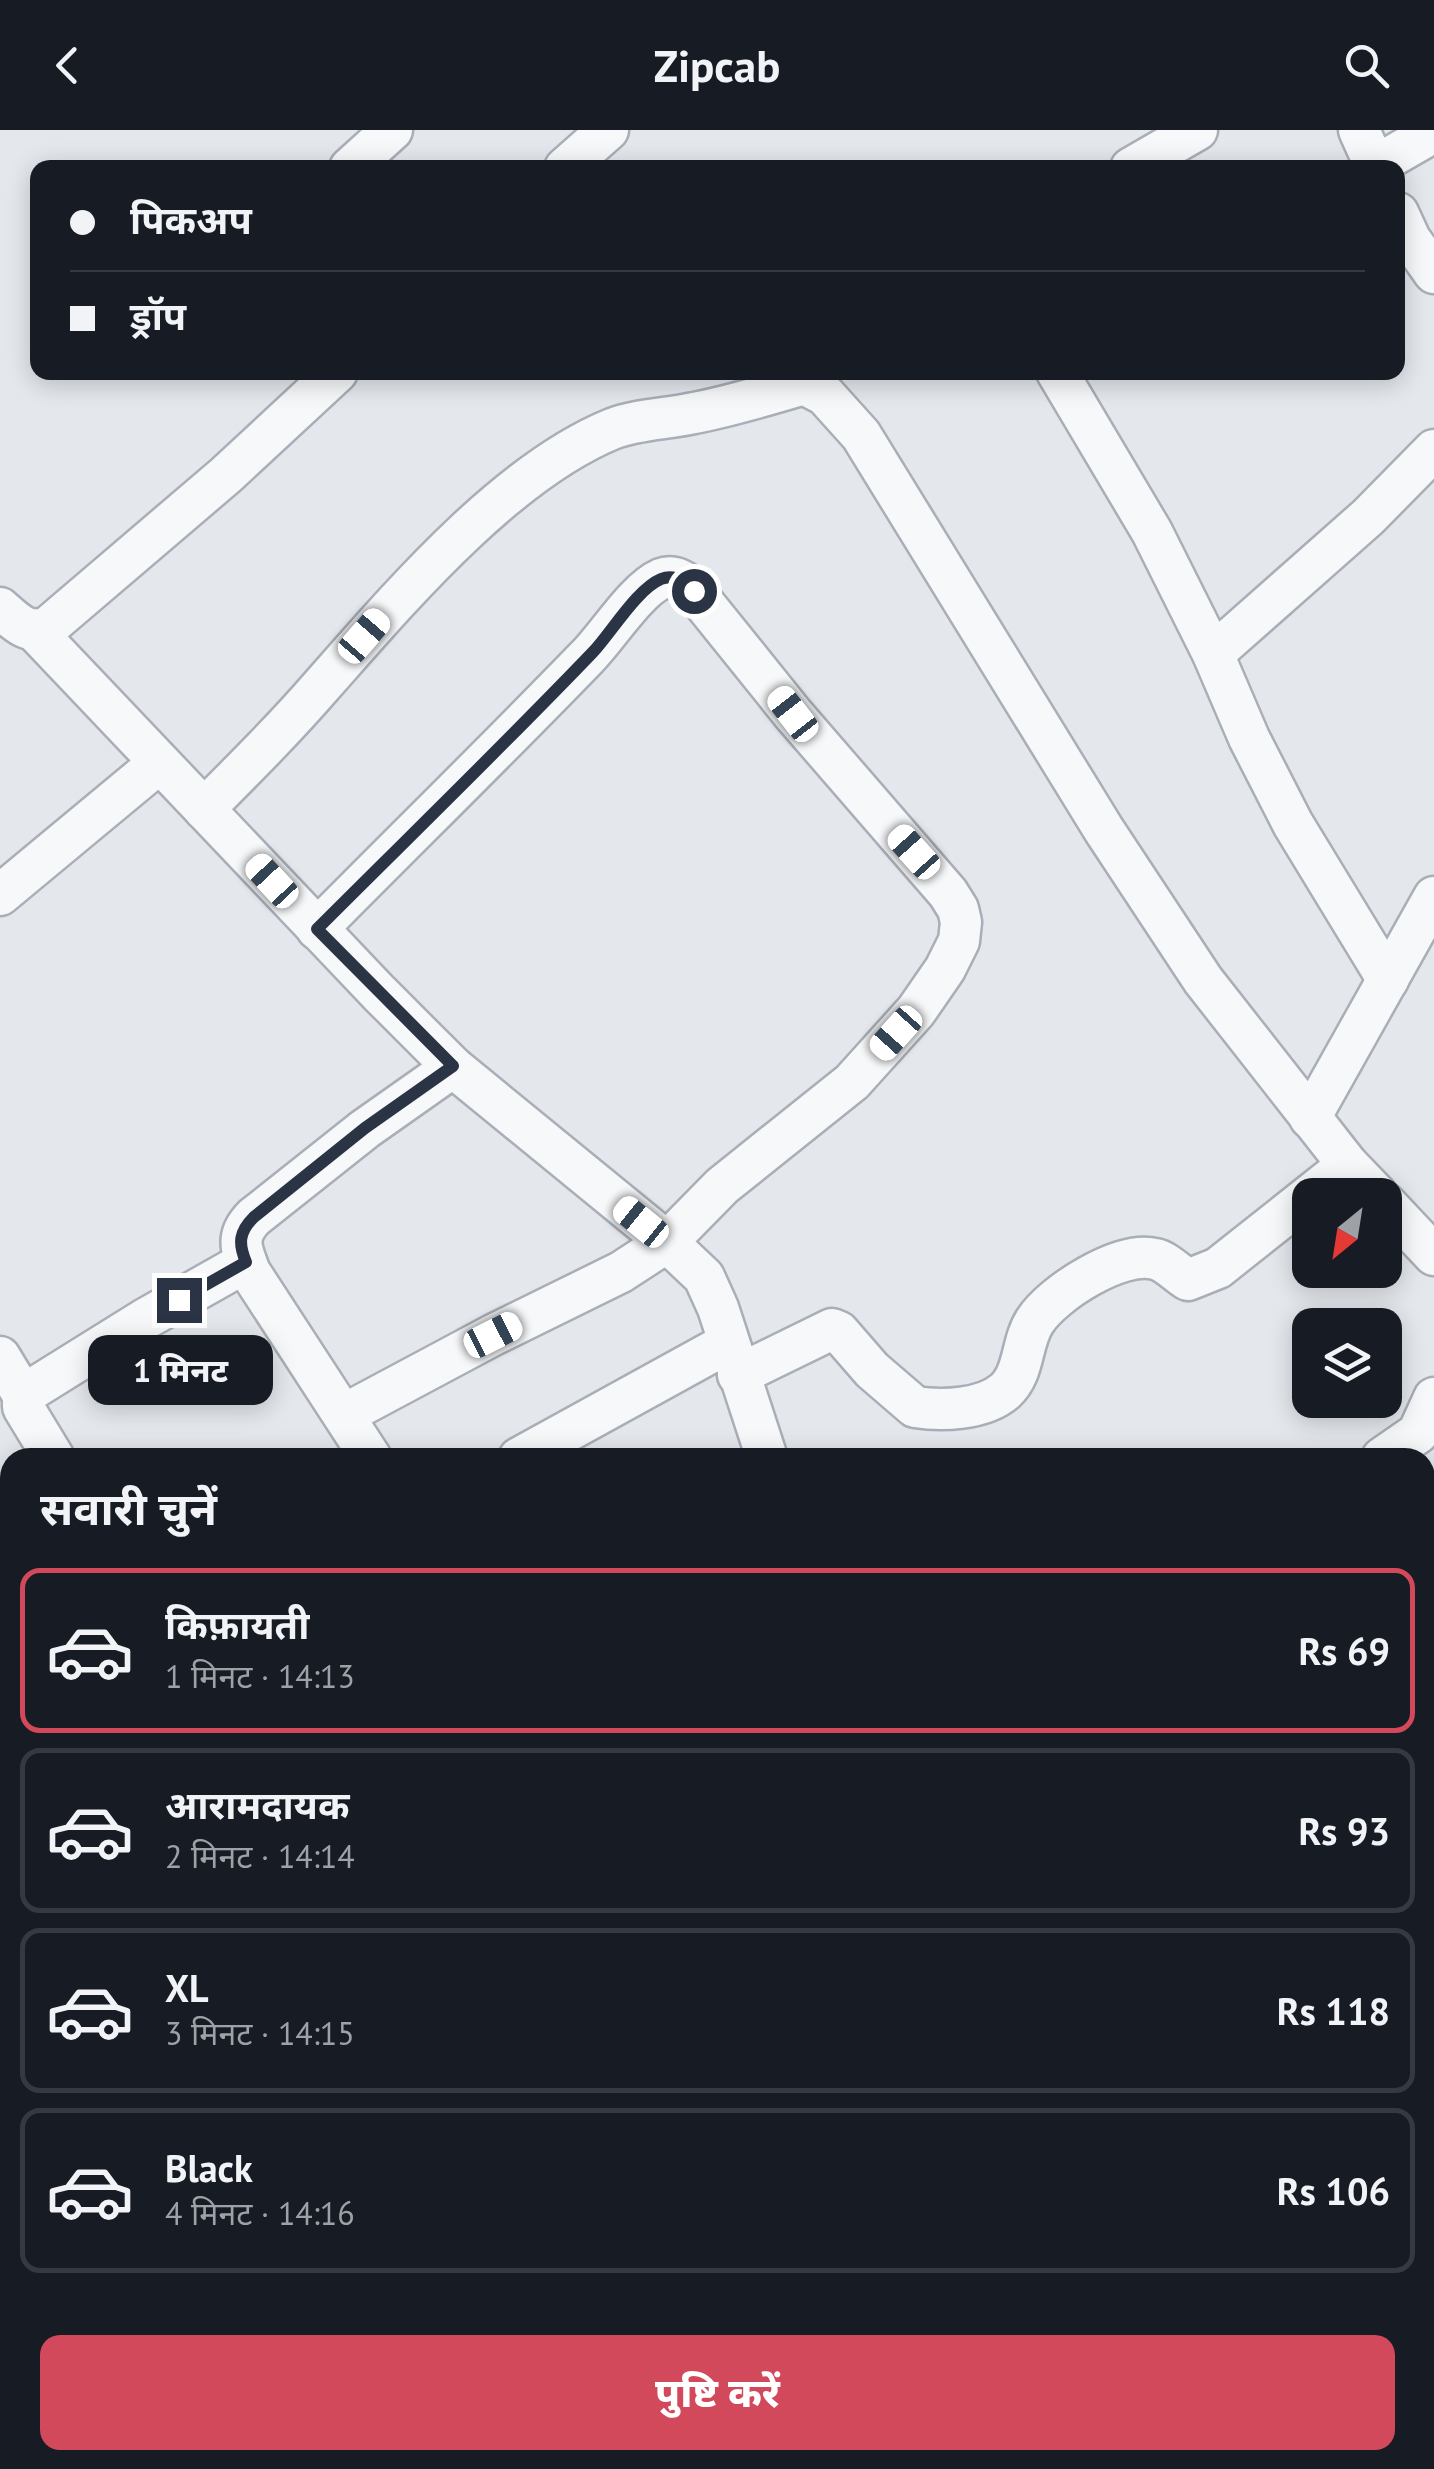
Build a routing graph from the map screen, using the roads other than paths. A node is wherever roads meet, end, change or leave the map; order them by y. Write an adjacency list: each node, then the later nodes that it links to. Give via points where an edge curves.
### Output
1 (392, 130): 5 (street)
2 (1196, 130): 6 (street)
3 (1434, 132): 4 (street)
4 (1370, 154)
5 (359, 160)
6 (1145, 160)
7 (1405, 228): 8 (street)
8 (1434, 272)
9 (328, 380): 15 (street, via 212,488)
10 (793, 380): 18 (street, via 730,406 617,427 580,444 510,494 385,612)
11 (808, 380): 24 (street, via 862,435 1104,830 1203,980)
12 (1062, 380): 16 (street, via 1152,532)
13 (1434, 450): 16 (street, via 1368,518)
14 (0, 608): 15 (street)
15 (36, 632): 17 (street)
16 (1212, 654): 22 (street, via 1294,824)
17 (159, 763): 18 (street); 19 (street)
18 (204, 810): 21 (street)
19 (0, 895)
20 (1434, 897): 22 (street)
21 (317, 929): 23 (street); 28 (street, via 596,648 644,591 666,578 686,583 948,893 961,922 936,983 852,1082 722,1186)
22 (1388, 980): 24 (street)
23 (453, 1066): 28 (street); 30 (street, via 254,1217 241,1233)
24 (1310, 1118): 25 (street)
25 (1348, 1165): 26 (street); 32 (street, via 1203,1275 1188,1280 1156,1259 1136,1259 1090,1277 1046,1307 1016,1377 991,1400 915,1407 832,1329)
26 (1361, 1178)
27 (1402, 1221): 29 (street)
28 (666, 1242): 32 (street, via 704,1277); 34 (street)
29 (1434, 1254)
30 (246, 1262): 33 (street); 34 (street)
31 (0, 1358): 33 (street)
32 (733, 1359): 38 (street); 39 (street)
33 (23, 1394): 36 (street, via 23,1406)
34 (345, 1414): 37 (street)
35 (1429, 1428): 40 (street)
36 (48, 1448)
37 (365, 1448)
38 (541, 1448)
39 (764, 1448)
40 (1398, 1448)

